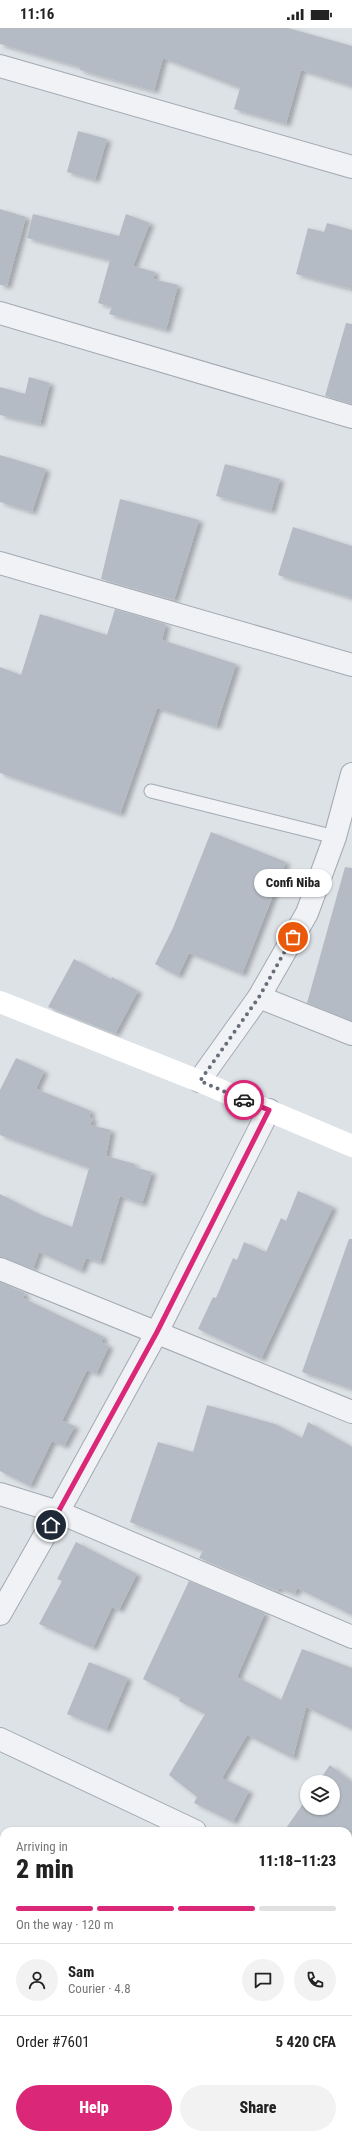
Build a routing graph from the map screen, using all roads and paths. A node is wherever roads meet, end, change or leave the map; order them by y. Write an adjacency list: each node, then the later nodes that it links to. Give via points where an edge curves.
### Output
1 (0, 66): 2 (street)
2 (352, 168)
3 (0, 313): 4 (street)
4 (352, 417)
5 (0, 563): 6 (street)
6 (352, 666)
7 (352, 774): 9 (street)
8 (151, 791): 9 (lane)
9 (335, 837): 10 (street, via 307,913)
10 (259, 997): 12 (street); 13 (street)
11 (0, 1002): 13 (main road)
12 (352, 1034)
13 (200, 1081): 14 (main road)
14 (269, 1110): 15 (main road); 17 (street)
15 (352, 1146)
16 (0, 1269): 17 (street)
17 (157, 1332): 18 (street); 20 (street)
18 (352, 1412)
19 (0, 1494): 20 (street)
20 (58, 1512): 21 (street); 22 (street)
21 (0, 1614)
22 (352, 1637)
23 (0, 1739): 24 (street)
24 (187, 1827)

